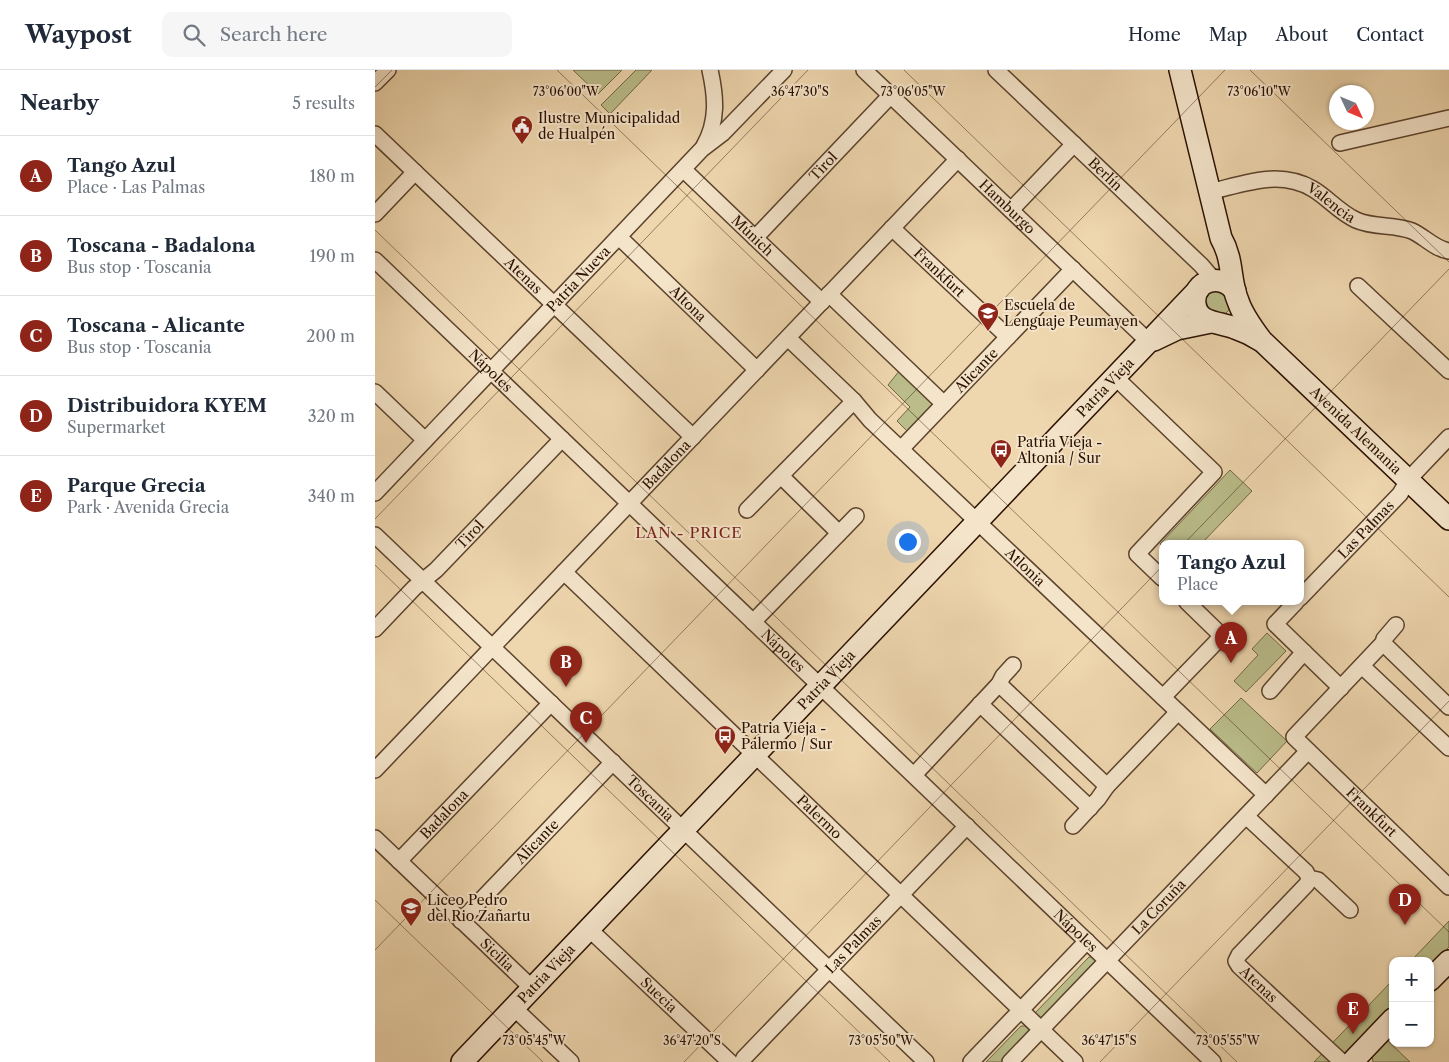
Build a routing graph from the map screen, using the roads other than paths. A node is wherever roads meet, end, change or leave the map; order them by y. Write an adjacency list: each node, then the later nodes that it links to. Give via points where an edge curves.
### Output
1 (388, 70): 7 (street)
2 (710, 70): 13 (street, via 715,118)
3 (784, 70): 13 (street, Patria Nueva, via 723,133)
4 (864, 70): 8 (street, Hamburgo)
5 (996, 70): 12 (street, Berlín)
6 (1180, 70): 17 (street, Avenida Alemania)
7 (375, 83)
8 (891, 95): 14 (street, Hamburgo); 22 (street, Tirol)
9 (1449, 118): 11 (street)
10 (375, 134): 16 (street, Atenas)
11 (1340, 143)
12 (1074, 144): 18 (street); 27 (street, Berlín, via 1201,265)
13 (701, 149): 15 (street, Patria Nueva)
14 (958, 159): 18 (street, Hamburgo); 20 (street, Badalona)
15 (683, 170): 21 (street, Patria Nueva); 22 (street, Múnich)
16 (415, 172): 19 (street); 31 (street, Atenas)
17 (1209, 192): 23 (street, Avenida Alemania); 24 (street, Valencia, via 1268,178 1289,180 1312,188 1357,221 1410,230 1438,248)
18 (1011, 210): 26 (street, Hamburgo)
19 (375, 214)
20 (893, 228): 30 (street, Badalona); 33 (street, Frankfurt)
21 (619, 237): 31 (street, Patria Nueva); 37 (street, Altona)
22 (755, 238): 30 (street, Múnich)
23 (1221, 238): 27 (street, Avenida Alemania); 29 (street, Avenida Alemania, via 1229,256)
24 (1449, 251)
25 (375, 260): 38 (street, Nápoles)
26 (1073, 269): 33 (street, Alicante); 36 (street, Hamburgo)
27 (1206, 285): 29 (street, via 1226,282); 32 (street, Avenida Alemania, via 1195,302 1201,317); 36 (street, Patria Vieja)
28 (1358, 286): 39 (street)
29 (1236, 296): 32 (street, via 1235,309 1230,317); 35 (street, Avenida Alemania)
30 (825, 298): 34 (street, Badalona); 43 (street, Múnich)
31 (554, 305): 38 (street, Patria Nueva); 44 (street, Atenas)
32 (1214, 322): 35 (street, Avenida Alemania, via 1237,328); 36 (street, Patria Vieja, via 1177,329)
33 (1008, 337): 43 (street, Alicante)
34 (788, 338): 37 (street, Badalona); 42 (street, Atlonia)
35 (1262, 341): 50 (street, Avenida Alemania)
36 (1149, 342): 40 (street, Patria Vieja)
37 (757, 370): 44 (street, Badalona)
38 (491, 371): 46 (street, Nápoles); 47 (street, Patria Nueva)
39 (1449, 371)
40 (1116, 378): 56 (street, Patria Vieja); 60 (street, via 1214,472 1137,554)
41 (375, 392): 47 (street)
42 (854, 401): 48 (street, Atlonia); 49 (street)
43 (944, 404): 48 (street, Alicante)
44 (693, 437): 52 (street, Badalona)
45 (1449, 437): 50 (street, Las Palmas)
46 (562, 439): 52 (street, Nápoles); 61 (street, Tirol)
47 (425, 440): 51 (street, Patria Nueva)
48 (901, 449): 56 (street, Atlonia)
49 (781, 476): 53 (street); 57 (street)
50 (1408, 480): 55 (street, Avenida Alemania); 62 (street, Las Palmas, via 1400,494)
51 (375, 492)
52 (629, 504): 59 (street, Badalona); 65 (street, Nápoles)
53 (747, 510)
54 (856, 516): 57 (street)
55 (1449, 519)
56 (978, 522): 74 (street, Patria Vieja); 77 (street, Atlonia)
57 (839, 533): 65 (street)
58 (375, 535): 61 (street, Toscania)
59 (564, 572): 69 (street, Badalona); 84 (street, Palermo)
60 (1159, 575)
61 (423, 581): 67 (street, Tirol); 69 (street, Toscania)
62 (1304, 594)
63 (1190, 605): 77 (street, via 1222,636)
64 (1293, 605): 70 (street, via 1275,624)
65 (753, 622): 74 (street, Nápoles)
66 (1396, 625): 68 (street)
67 (375, 629)
68 (1383, 644): 72 (street); 80 (street)
69 (493, 647): 78 (street, Toscania); 86 (street, Badalona)
70 (1304, 652): 75 (street); 76 (street)
71 (1013, 665): 73 (street)
72 (1362, 666): 75 (street); 82 (street)
73 (999, 684): 79 (street); 88 (street)
74 (821, 686): 84 (street, Patria Vieja); 87 (street, Nápoles)
75 (1341, 688): 83 (street, Frankfurt, via 1294,737)
76 (1270, 691)
77 (1163, 697): 81 (street, Atlonia)
78 (551, 703): 85 (street, Toscania); 96 (street, Badalona)
79 (980, 704): 87 (street); 90 (street)
80 (1449, 707)
81 (1178, 712): 88 (street); 89 (street, Atlonia)
82 (1449, 748)
83 (1308, 751): 89 (street, La Coruña); 98 (street, Frankfurt)
84 (755, 755): 94 (street, Patria Vieja); 99 (street, Palermo)
85 (613, 762): 94 (street, Toscania); 101 (street, Alicante)
86 (375, 770)
87 (913, 775): 92 (street, Nápoles)
88 (1107, 786): 90 (street)
89 (1266, 795): 91 (street, La Coruña)
90 (1090, 808): 93 (street)
91 (1246, 816): 97 (street); 104 (street, La Coruña)
92 (967, 826): 99 (street, Las Palmas); 103 (street, Nápoles)
93 (1073, 826)
94 (684, 830): 102 (street, Patria Vieja); 105 (street, Toscania)
95 (375, 838): 96 (street, Sicilia)
96 (399, 862): 101 (street, Sicilia)
97 (1309, 878): 100 (street, via 1318,880); 111 (street, Atenas, via 1237,961)
98 (1449, 887)
99 (901, 895): 105 (street, Las Palmas); 108 (street, Palermo)
100 (1350, 910)
101 (461, 921): 106 (street, Sicilia)
102 (589, 929): 106 (street, Patria Vieja); 114 (street, Suecia)
103 (1087, 942): 104 (street, Nápoles); 108 (street)
104 (1107, 961): 110 (street, La Coruña); 120 (street, Nápoles)
105 (830, 969): 115 (street, Las Palmas); 116 (street, Toscania)
106 (532, 988): 107 (street, Patria Vieja)
107 (514, 1008): 112 (street, Patria Vieja); 113 (street)
108 (1021, 1010): 110 (street, Palermo); 117 (street)
109 (1389, 1024): 111 (street)
110 (1041, 1030): 118 (street, La Coruña); 119 (street, Palermo)
111 (1353, 1061)
112 (462, 1062)
113 (571, 1062)
114 (730, 1062)
115 (742, 1062)
116 (927, 1062)
117 (971, 1062)
118 (1011, 1062)
119 (1075, 1062)
120 (1213, 1062)

